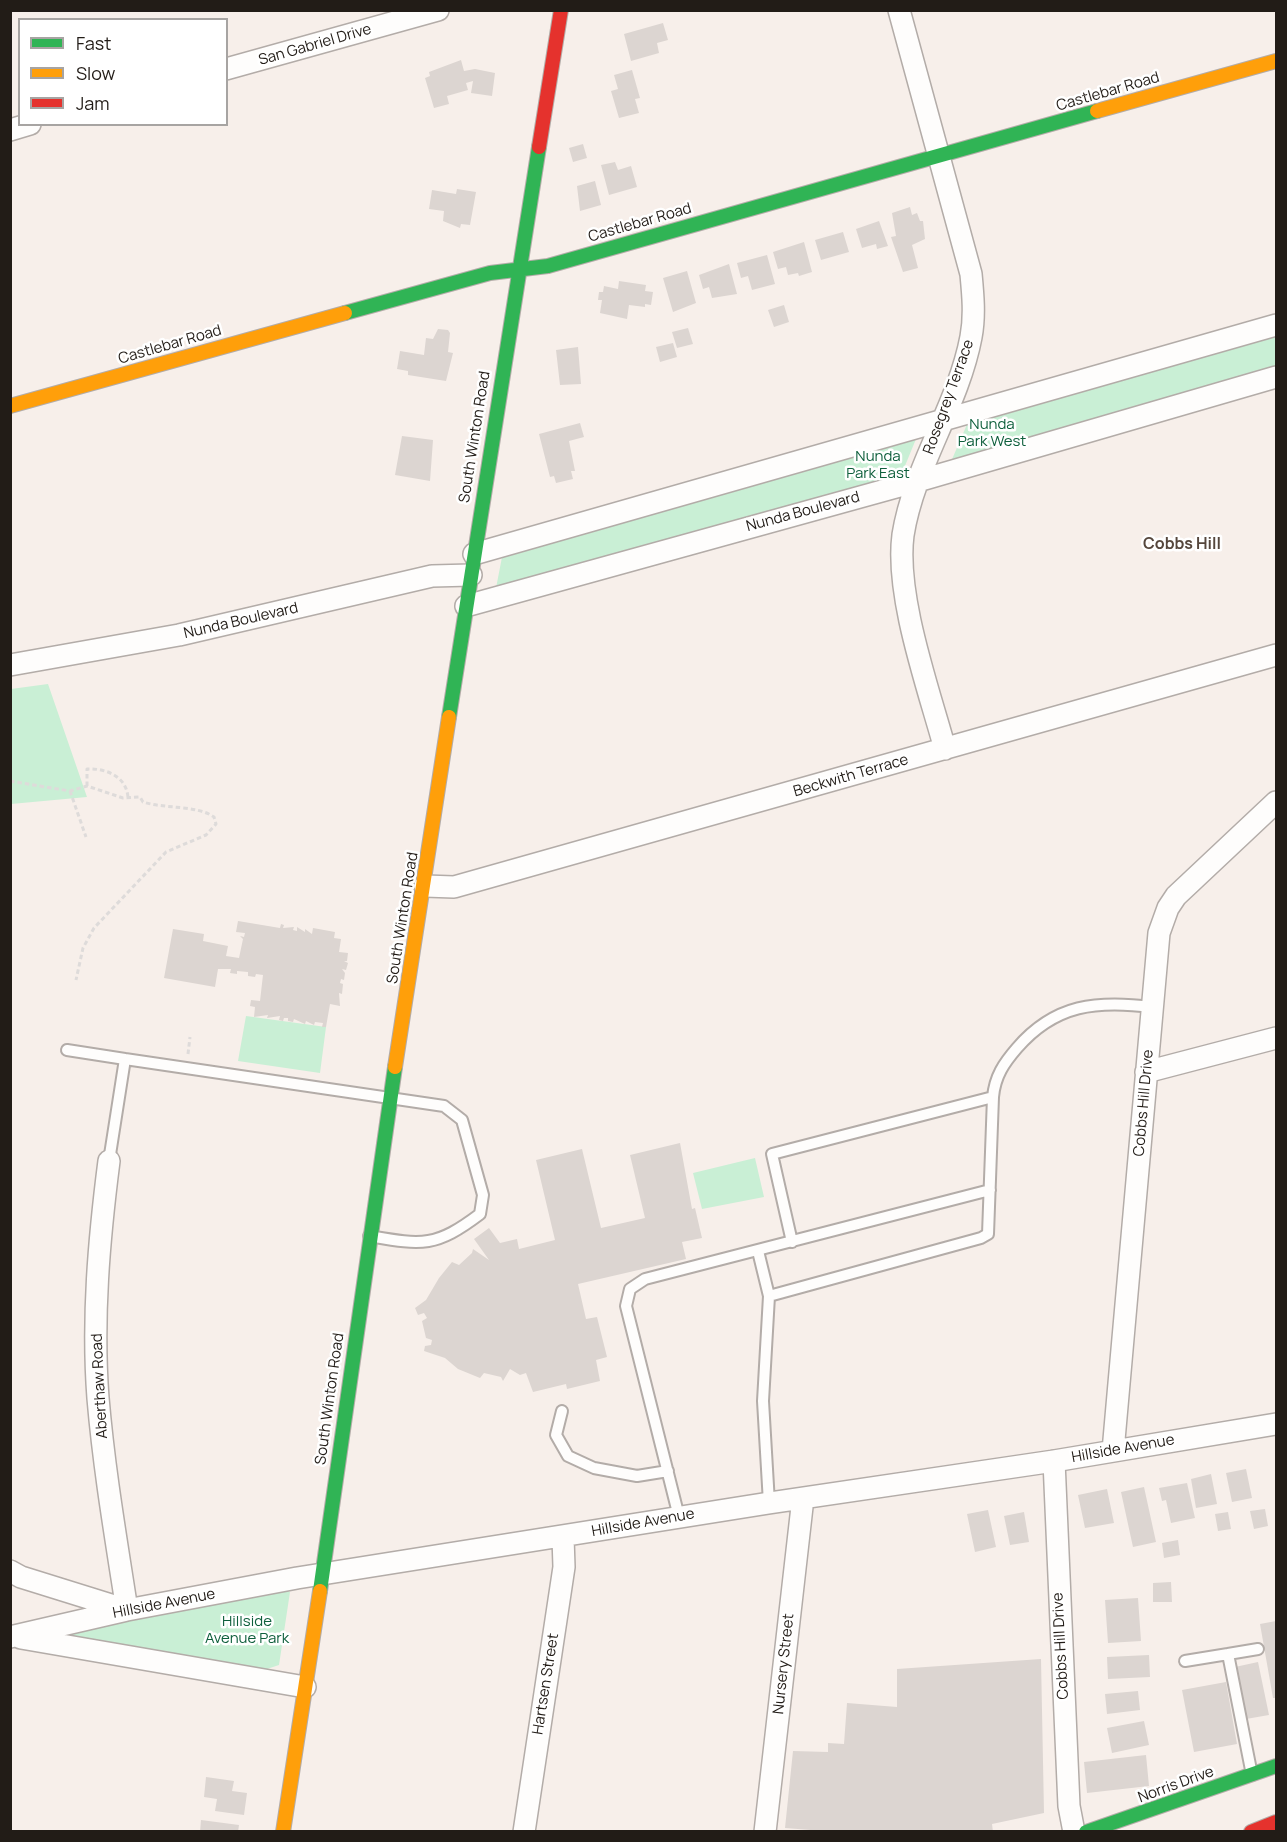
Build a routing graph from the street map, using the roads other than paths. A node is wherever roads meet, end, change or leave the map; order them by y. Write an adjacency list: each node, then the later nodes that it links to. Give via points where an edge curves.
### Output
1 (438, 10): 5 (street, San Gabriel Drive)
2 (561, 10): 7 (main road, South Winton Road)
3 (899, 10): 6 (street, Rosegrey Terrace)
4 (1276, 61): 6 (main road, Castlebar Road)
5 (228, 68)
6 (940, 156): 7 (main road, Castlebar Road); 11 (street, Rosegrey Terrace, via 971,274 974,314 967,357)
7 (518, 272): 10 (main road, Castlebar Road, via 490,273); 13 (main road, South Winton Road)
8 (1276, 325): 11 (street, Nunda Boulevard)
9 (1276, 377): 12 (street, Nunda Boulevard)
10 (10, 406)
11 (942, 420): 12 (street, Rosegrey Terrace); 13 (street, Nunda Boulevard)
12 (918, 481): 14 (street, Nunda Boulevard); 17 (street, Rosegrey Terrace, via 903,536 904,580)
13 (472, 564): 14 (main road, South Winton Road); 16 (street, Nunda Boulevard, via 179,635)
14 (466, 606): 19 (main road, South Winton Road)
15 (1276, 655): 17 (street, Beckwith Terrace)
16 (10, 665)
17 (945, 749): 19 (street, Beckwith Terrace, via 454,887)
18 (1276, 802): 20 (street, Cobbs Hill Drive, via 1168,908 1159,933)
19 (425, 886): 26 (main road, South Winton Road)
20 (1152, 1007): 24 (street, Cobbs Hill Drive); 25 (lane, via 1099,1005 1065,1011 1051,1018 1033,1030 1004,1063 994,1081)
21 (1276, 1038): 24 (street)
22 (67, 1050): 23 (lane)
23 (125, 1059): 26 (lane); 27 (lane)
24 (1146, 1072): 35 (street, Cobbs Hill Drive)
25 (993, 1097): 28 (lane); 30 (lane, via 772,1154)
26 (391, 1098): 29 (main road, South Winton Road); 29 (lane, via 444,1106 462,1120 483,1195 480,1214 462,1228 425,1244)
27 (109, 1161): 44 (street, Aberthaw Road, via 96,1317 98,1395)
28 (990, 1190): 30 (lane); 32 (lane, via 988,1234 981,1238)
29 (369, 1236): 43 (main road, South Winton Road)
30 (792, 1242): 31 (lane)
31 (758, 1251): 32 (lane); 37 (lane, via 645,1279 630,1289 627,1306)
32 (769, 1296): 39 (lane, via 763,1401)
33 (562, 1411): 37 (lane, via 556,1435 568,1456 594,1468 637,1476)
34 (1276, 1424): 35 (street, Hillside Avenue)
35 (1113, 1451): 36 (street, Hillside Avenue)
36 (1054, 1461): 38 (street, Hillside Avenue); 56 (street, Cobbs Hill Drive, via 1069,1806)
37 (668, 1471): 40 (lane)
38 (803, 1497): 39 (street, Hillside Avenue); 55 (street, Nursery Street)
39 (769, 1503): 40 (street, Hillside Avenue)
40 (678, 1517): 41 (street, Hillside Avenue)
41 (564, 1537): 43 (street, Hillside Avenue); 54 (street, Hartsen Street, via 564,1567)
42 (10, 1571): 44 (street)
43 (322, 1575): 44 (street, Hillside Avenue); 49 (main road, South Winton Road)
44 (127, 1610): 45 (street, Hillside Avenue)
45 (11, 1637): 49 (street, Hillside Avenue)
46 (1258, 1649): 47 (lane)
47 (1228, 1654): 48 (lane); 51 (lane)
48 (1185, 1661)
49 (305, 1688): 53 (main road, South Winton Road)
50 (1276, 1766): 51 (main road, Norris Drive)
51 (1252, 1775): 57 (main road, Norris Drive)
52 (1276, 1822): 58 (main road)
53 (283, 1832)
54 (524, 1832)
55 (765, 1832)
56 (1074, 1832)
57 (1086, 1832)
58 (1251, 1832)

